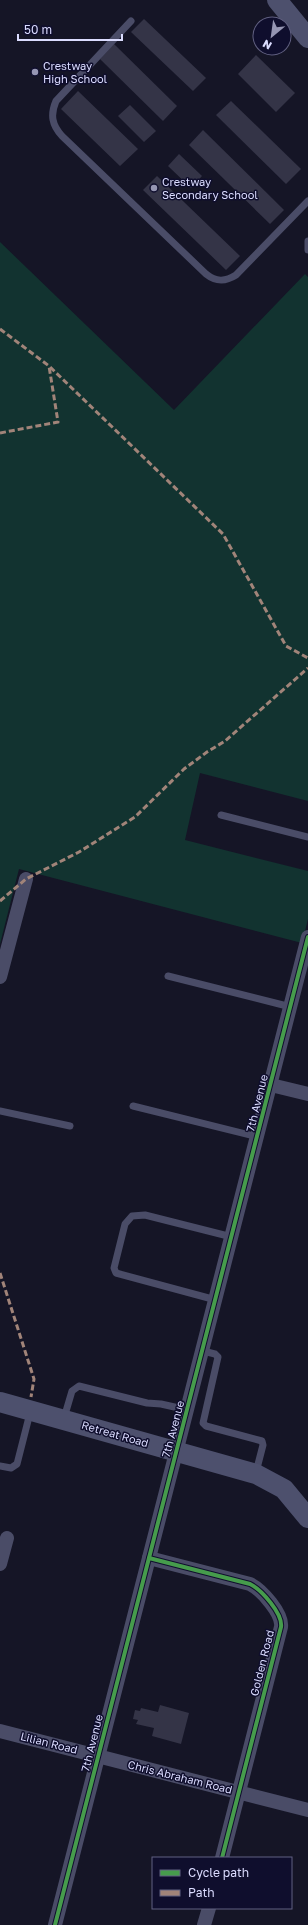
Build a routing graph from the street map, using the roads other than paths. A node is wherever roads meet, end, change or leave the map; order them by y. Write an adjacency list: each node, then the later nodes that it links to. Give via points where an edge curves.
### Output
1 (276, 0): 3 (main road)
2 (131, 21): 4 (lane, via 56,101 52,118 62,136 215,280 227,280 236,275)
3 (308, 38)
4 (308, 201)
5 (308, 241): 6 (lane)
6 (308, 250)
7 (221, 815): 8 (lane)
8 (308, 837)
9 (26, 880): 12 (street)
10 (308, 937): 13 (street, 7th Avenue)
11 (168, 976): 13 (lane)
12 (0, 977)
13 (291, 1007): 14 (street, 7th Avenue)
14 (271, 1085): 15 (street); 19 (street, 7th Avenue)
15 (308, 1094)
16 (133, 1106): 19 (lane)
17 (0, 1111): 18 (lane)
18 (70, 1126)
19 (258, 1137): 20 (street, 7th Avenue)
20 (232, 1237): 21 (street, 7th Avenue); 21 (lane, via 145,1215 132,1216 125,1224 114,1268 116,1272)
21 (216, 1300): 22 (street, 7th Avenue)
22 (203, 1351): 25 (street, 7th Avenue); 29 (lane, via 216,1354 218,1357 203,1423 262,1441 264,1445)
23 (0, 1402): 24 (main road, Retreat Road)
24 (31, 1410): 26 (main road, Retreat Road); 28 (lane, via 17,1464 11,1468)
25 (188, 1410): 26 (lane, via 146,1403 79,1386 72,1391); 27 (street, 7th Avenue)
26 (63, 1420): 27 (main road, Retreat Road)
27 (177, 1452): 29 (main road, Retreat Road); 32 (street, 7th Avenue)
28 (0, 1466)
29 (256, 1474): 30 (main road, Retreat Road, via 284,1489)
30 (308, 1518)
31 (7, 1538): 33 (street)
32 (149, 1558): 35 (street, 7th Avenue); 36 (street, Golden Road, via 250,1584 258,1589 281,1618 281,1627)
33 (0, 1564)
34 (0, 1731): 35 (street, Lilian Road)
35 (98, 1756): 36 (street, Chris Abraham Road); 40 (street, 7th Avenue)
36 (238, 1792): 37 (street, Chris Abraham Road); 38 (street, Golden Road)
37 (308, 1810)
38 (222, 1857)
39 (209, 1909): 41 (street)
40 (55, 1925)
41 (204, 1925)

